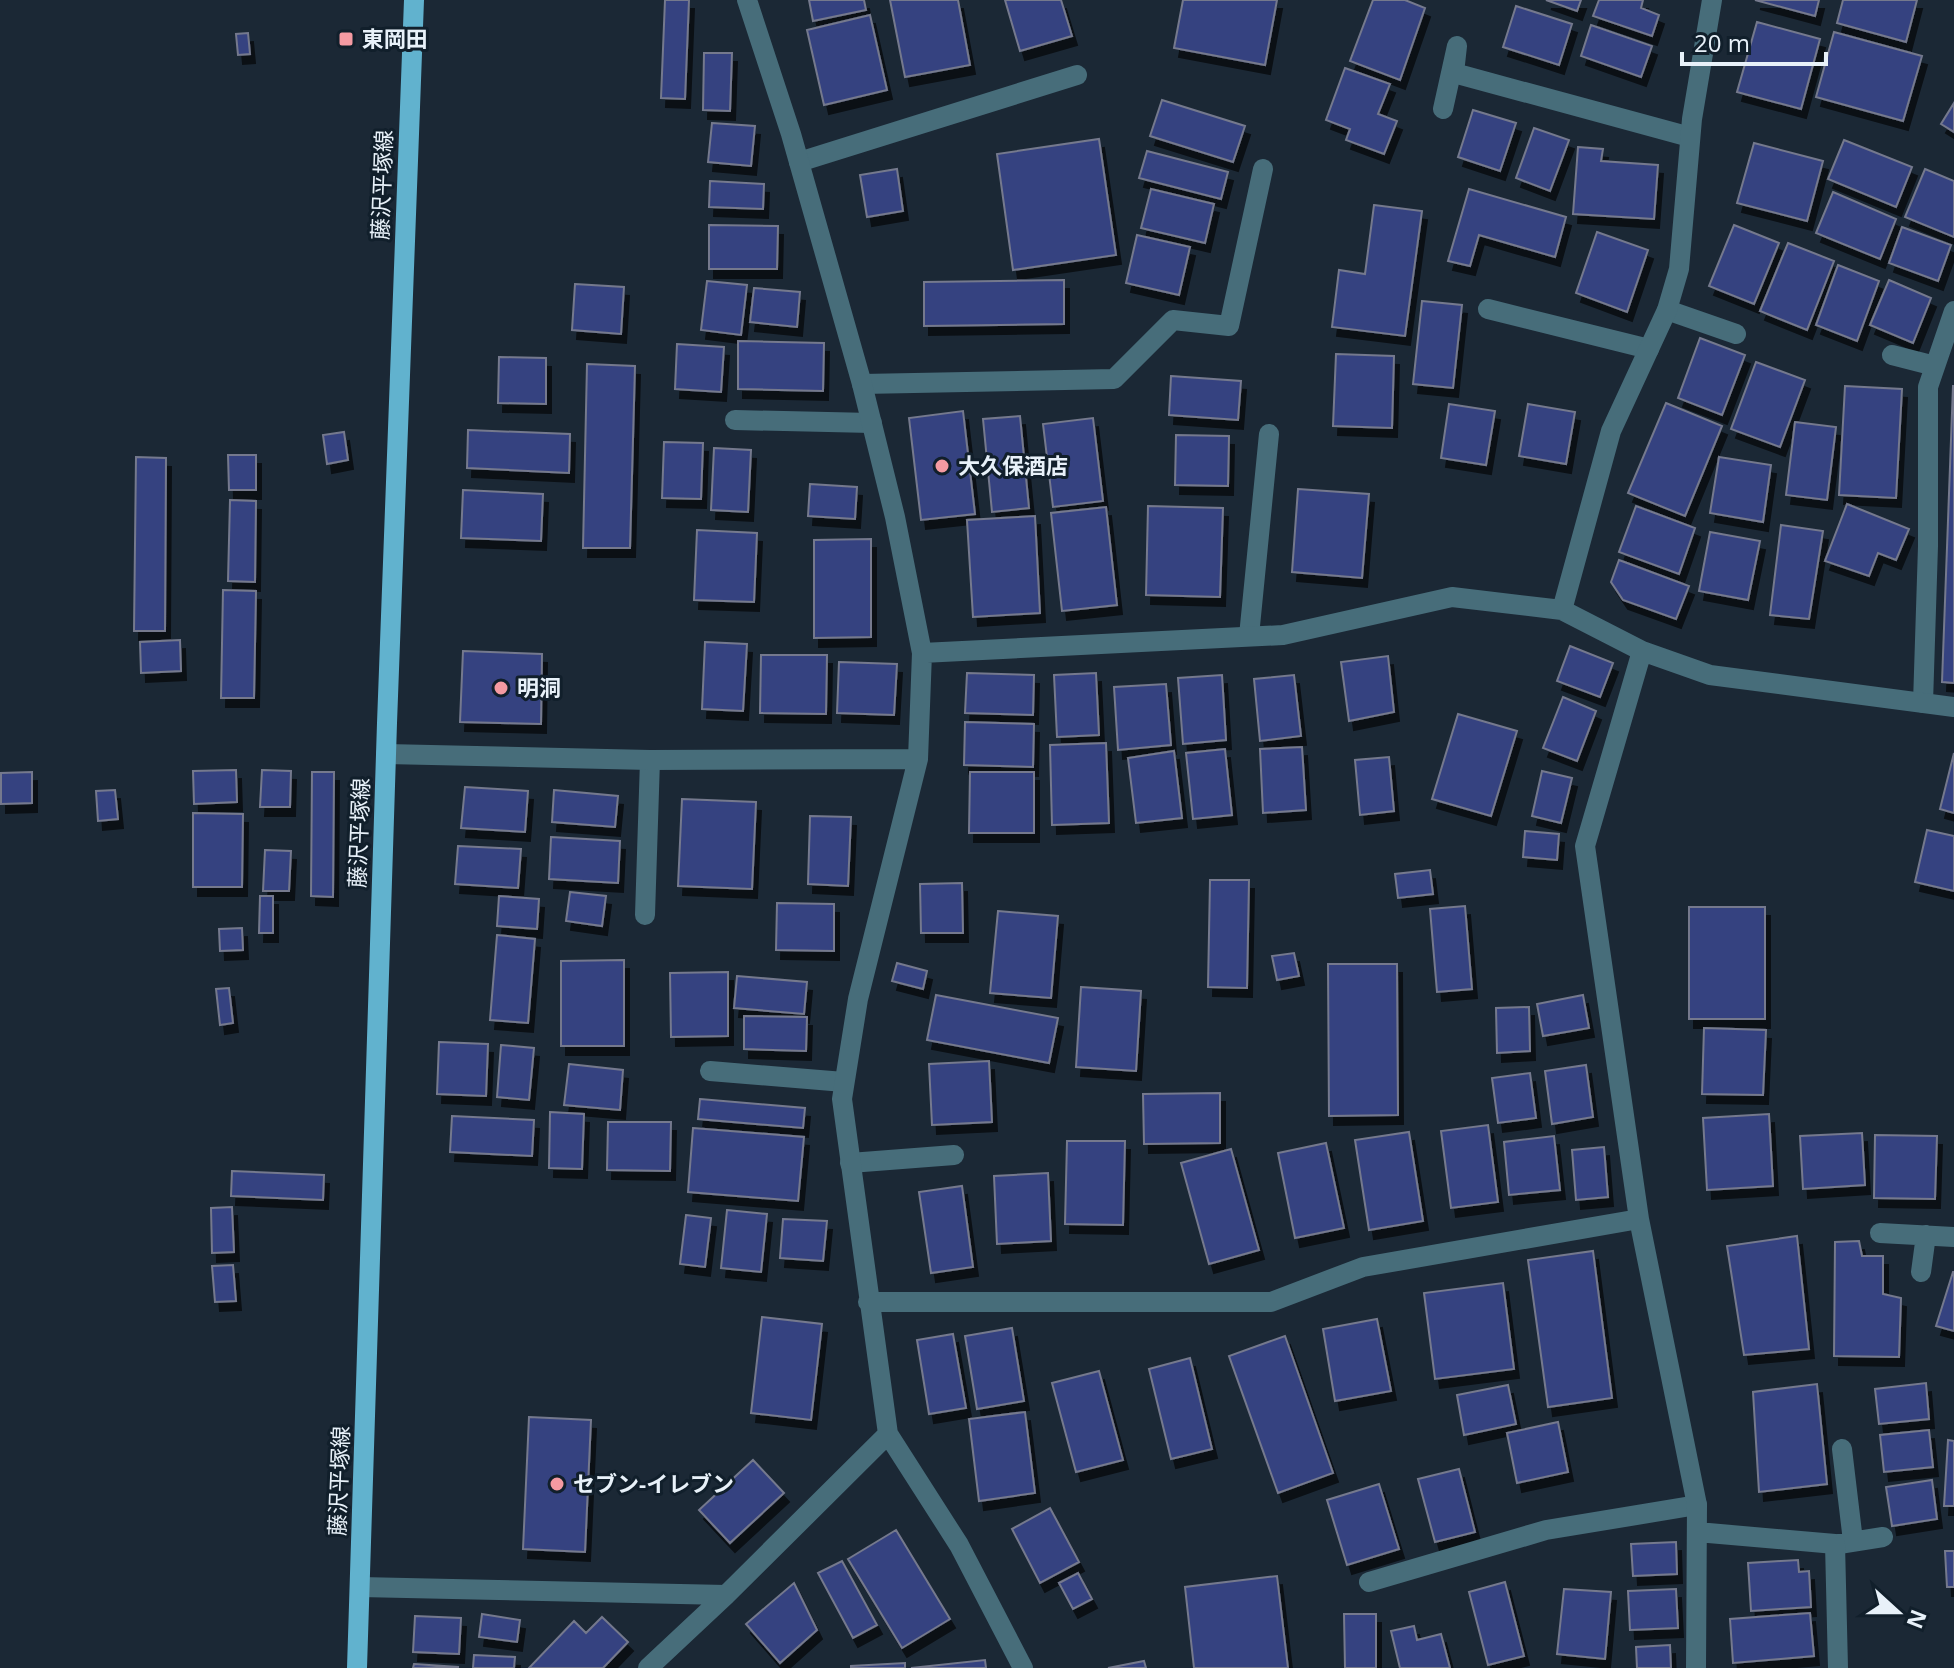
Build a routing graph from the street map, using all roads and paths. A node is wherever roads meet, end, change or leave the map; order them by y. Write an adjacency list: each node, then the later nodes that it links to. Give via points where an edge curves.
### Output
1 (414, 0): 26 (main road, 藤沢平塚線)
2 (747, 0): 7 (street)
3 (1712, 0): 6 (street)
4 (1077, 75): 7 (street)
5 (1443, 109): 6 (street, via 1457,46 1454,73)
6 (1690, 137): 10 (street, via 1679,269)
7 (799, 162): 16 (street)
8 (1263, 169): 16 (street, via 1229,326 1173,320 1114,379)
9 (1488, 309): 13 (street)
10 (1667, 310): 12 (street); 13 (street)
11 (1954, 311): 15 (street)
12 (1736, 334)
13 (1649, 349): 20 (street, via 1611,431)
14 (1892, 355): 15 (street)
15 (1935, 366): 24 (street, via 1928,387)
16 (862, 384): 18 (street)
17 (735, 420): 18 (street)
18 (872, 423): 23 (street)
19 (1269, 434): 21 (street)
20 (1562, 610): 21 (street, via 1452,597 1283,635); 22 (street)
21 (1249, 636): 23 (street)
22 (1642, 651): 24 (street, via 1710,675); 34 (street, via 1585,846)
23 (922, 653): 27 (street)
24 (1923, 703): 25 (street)
25 (1954, 707)
26 (386, 754): 28 (street); 47 (main road, 藤沢平塚線)
27 (918, 759): 28 (street); 31 (street, via 858,999)
28 (650, 760): 29 (street)
29 (645, 915)
30 (710, 1071): 31 (street)
31 (844, 1082): 33 (street)
32 (954, 1155): 33 (street)
33 (850, 1163): 39 (street)
34 (1639, 1219): 39 (street, via 1363,1267 1271,1302); 42 (street)
35 (1880, 1233): 36 (street)
36 (1926, 1235): 37 (street); 38 (street)
37 (1954, 1237)
38 (1921, 1272)
39 (868, 1302): 40 (street)
40 (888, 1434): 48 (street); 51 (street, via 959,1545)
41 (1842, 1449): 45 (street)
42 (1697, 1505): 43 (street); 46 (street, via 1546,1530)
43 (1697, 1532): 45 (street); 52 (street)
44 (1883, 1537): 45 (street)
45 (1844, 1543): 53 (street)
46 (1369, 1582)
47 (360, 1587): 48 (street); 49 (main road, 藤沢平塚線)
48 (726, 1595): 50 (street)
49 (357, 1668)
50 (648, 1668)
51 (1023, 1668)
52 (1696, 1668)
53 (1838, 1668)

